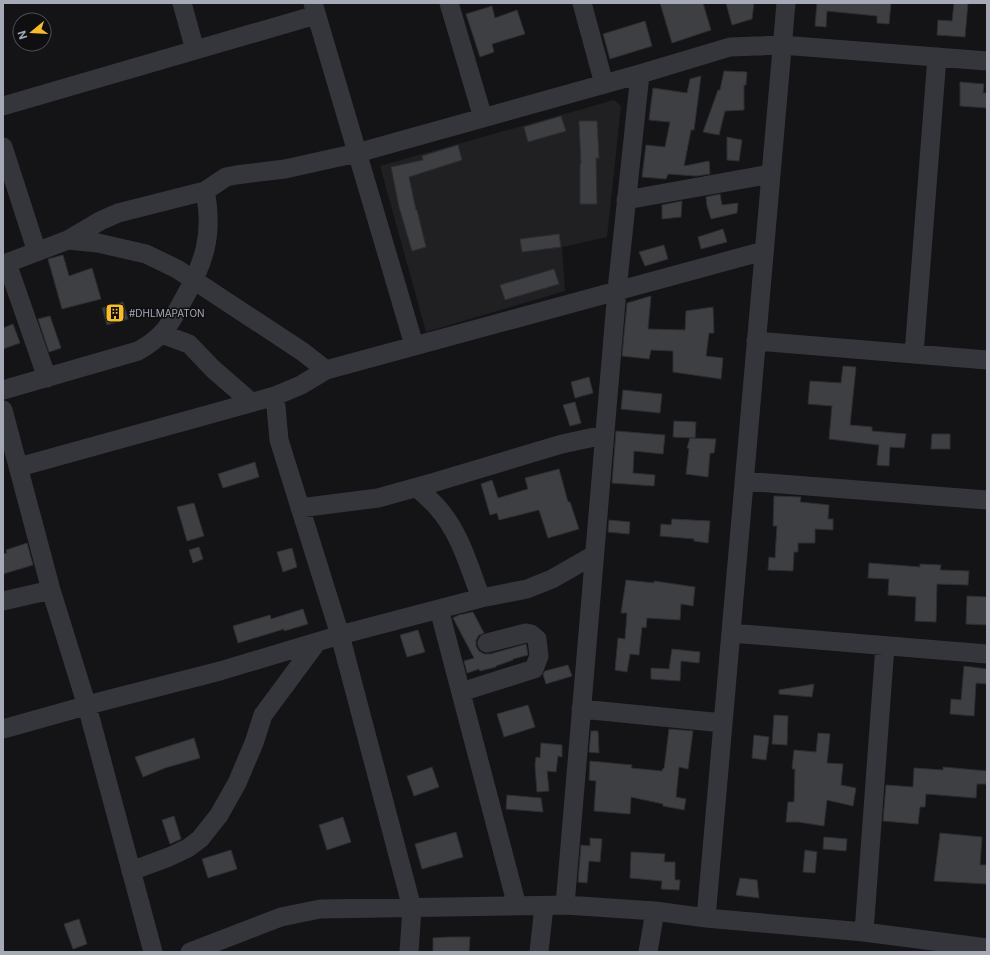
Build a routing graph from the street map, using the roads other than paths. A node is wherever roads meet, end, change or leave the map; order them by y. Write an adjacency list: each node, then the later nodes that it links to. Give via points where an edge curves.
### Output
1 (182, 3): 7 (street)
2 (450, 3): 13 (street)
3 (582, 3): 11 (street)
4 (786, 3): 6 (street)
5 (315, 9): 7 (street); 15 (street)
6 (782, 45): 8 (street); 10 (street, via 730,47); 16 (street)
7 (195, 50): 12 (street)
8 (937, 57): 9 (street); 28 (street)
9 (987, 61)
10 (640, 74): 11 (street); 18 (street)
11 (604, 84): 13 (street)
12 (3, 106)
13 (483, 118): 15 (street)
14 (3, 147): 21 (street)
15 (357, 153): 17 (street, via 285,169 226,177); 27 (street)
16 (771, 174): 18 (street); 20 (street)
17 (205, 190): 19 (street, via 118,213); 23 (street, via 209,222 207,244)
18 (626, 200): 24 (street)
19 (68, 240): 21 (street); 23 (street, via 98,243 146,254)
20 (764, 250): 24 (street); 26 (street)
21 (37, 252): 22 (street)
22 (5, 263): 31 (street)
23 (195, 280): 25 (street); 30 (street)
24 (617, 290): 27 (street); 36 (street)
25 (162, 334): 31 (street, via 138,351); 34 (street, via 189,344)
26 (756, 341): 28 (street); 38 (street)
27 (414, 345): 30 (street)
28 (914, 354): 29 (street)
29 (987, 360)
30 (326, 370): 33 (street, via 301,385)
31 (47, 378): 32 (street)
32 (3, 390)
33 (275, 396): 34 (street); 41 (street, via 279,440)
34 (251, 402): 37 (street)
35 (3, 410): 37 (street)
36 (604, 435): 39 (street, via 562,444); 42 (street)
37 (19, 467): 43 (street)
38 (744, 481): 40 (street); 47 (street)
39 (417, 488): 41 (street, via 378,498); 44 (street, via 438,507 451,527)
40 (987, 500)
41 (300, 508): 48 (street)
42 (594, 555): 44 (street, via 538,585); 55 (street)
43 (51, 590): 45 (street); 54 (street)
44 (481, 598): 46 (street)
45 (3, 601)
46 (439, 609): 48 (street); 53 (street)
47 (731, 633): 51 (street); 56 (street)
48 (340, 634): 49 (street); 62 (street)
49 (317, 642): 54 (street); 58 (street, via 263,715 237,783 219,815 200,840 169,857)
50 (487, 643): 53 (street, via 526,632 537,639 540,656 534,669)
51 (885, 646): 52 (street); 65 (street)
52 (987, 654)
53 (461, 692): 60 (street)
54 (87, 706): 57 (street); 58 (street)
55 (581, 710): 56 (street); 59 (street)
56 (723, 722): 64 (street)
57 (3, 729)
58 (132, 871): 67 (street)
59 (565, 905): 61 (street); 63 (street)
60 (517, 906): 61 (street); 62 (street)
61 (544, 906): 70 (street)
62 (412, 908): 68 (street, via 320,909 297,913); 69 (street)
63 (655, 911): 64 (street); 71 (street)
64 (706, 918): 65 (street)
65 (864, 932): 66 (street)
66 (982, 949)
67 (152, 952)
68 (190, 952)
69 (409, 952)
70 (539, 952)
71 (648, 952)

